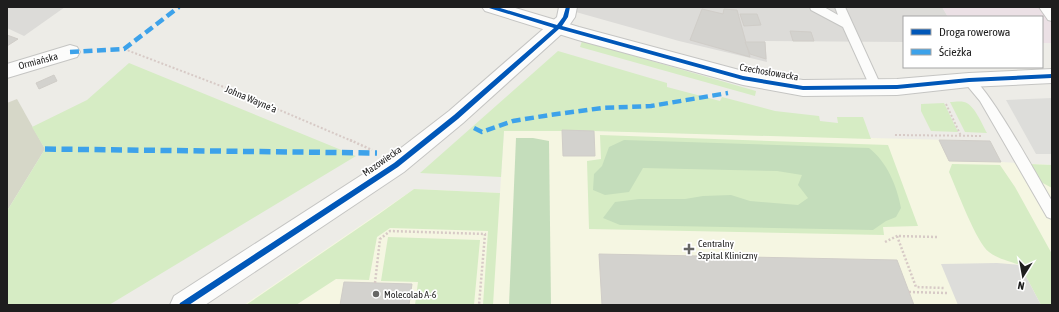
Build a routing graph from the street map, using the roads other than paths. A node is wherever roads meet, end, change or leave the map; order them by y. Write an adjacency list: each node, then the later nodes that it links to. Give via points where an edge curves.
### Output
1 (491, 7): 8 (street, Czechosłowacka)
2 (568, 7): 8 (street, Mazowiecka, via 568,13)
3 (815, 7): 7 (lane)
4 (840, 7): 7 (lane)
5 (1044, 7): 6 (lane)
6 (1052, 16)
7 (847, 24): 13 (lane)
8 (558, 27): 13 (street, Czechosłowacka, via 743,78 803,88); 15 (street, Mazowiecka, via 456,118 396,165)
9 (70, 52): 10 (street, Ormiańska)
10 (7, 71)
11 (1052, 76): 12 (street, Czechosłowacka)
12 (969, 80): 13 (street, Czechosłowacka); 14 (lane, via 984,98)
13 (876, 88)
14 (1052, 213)
15 (183, 305)

